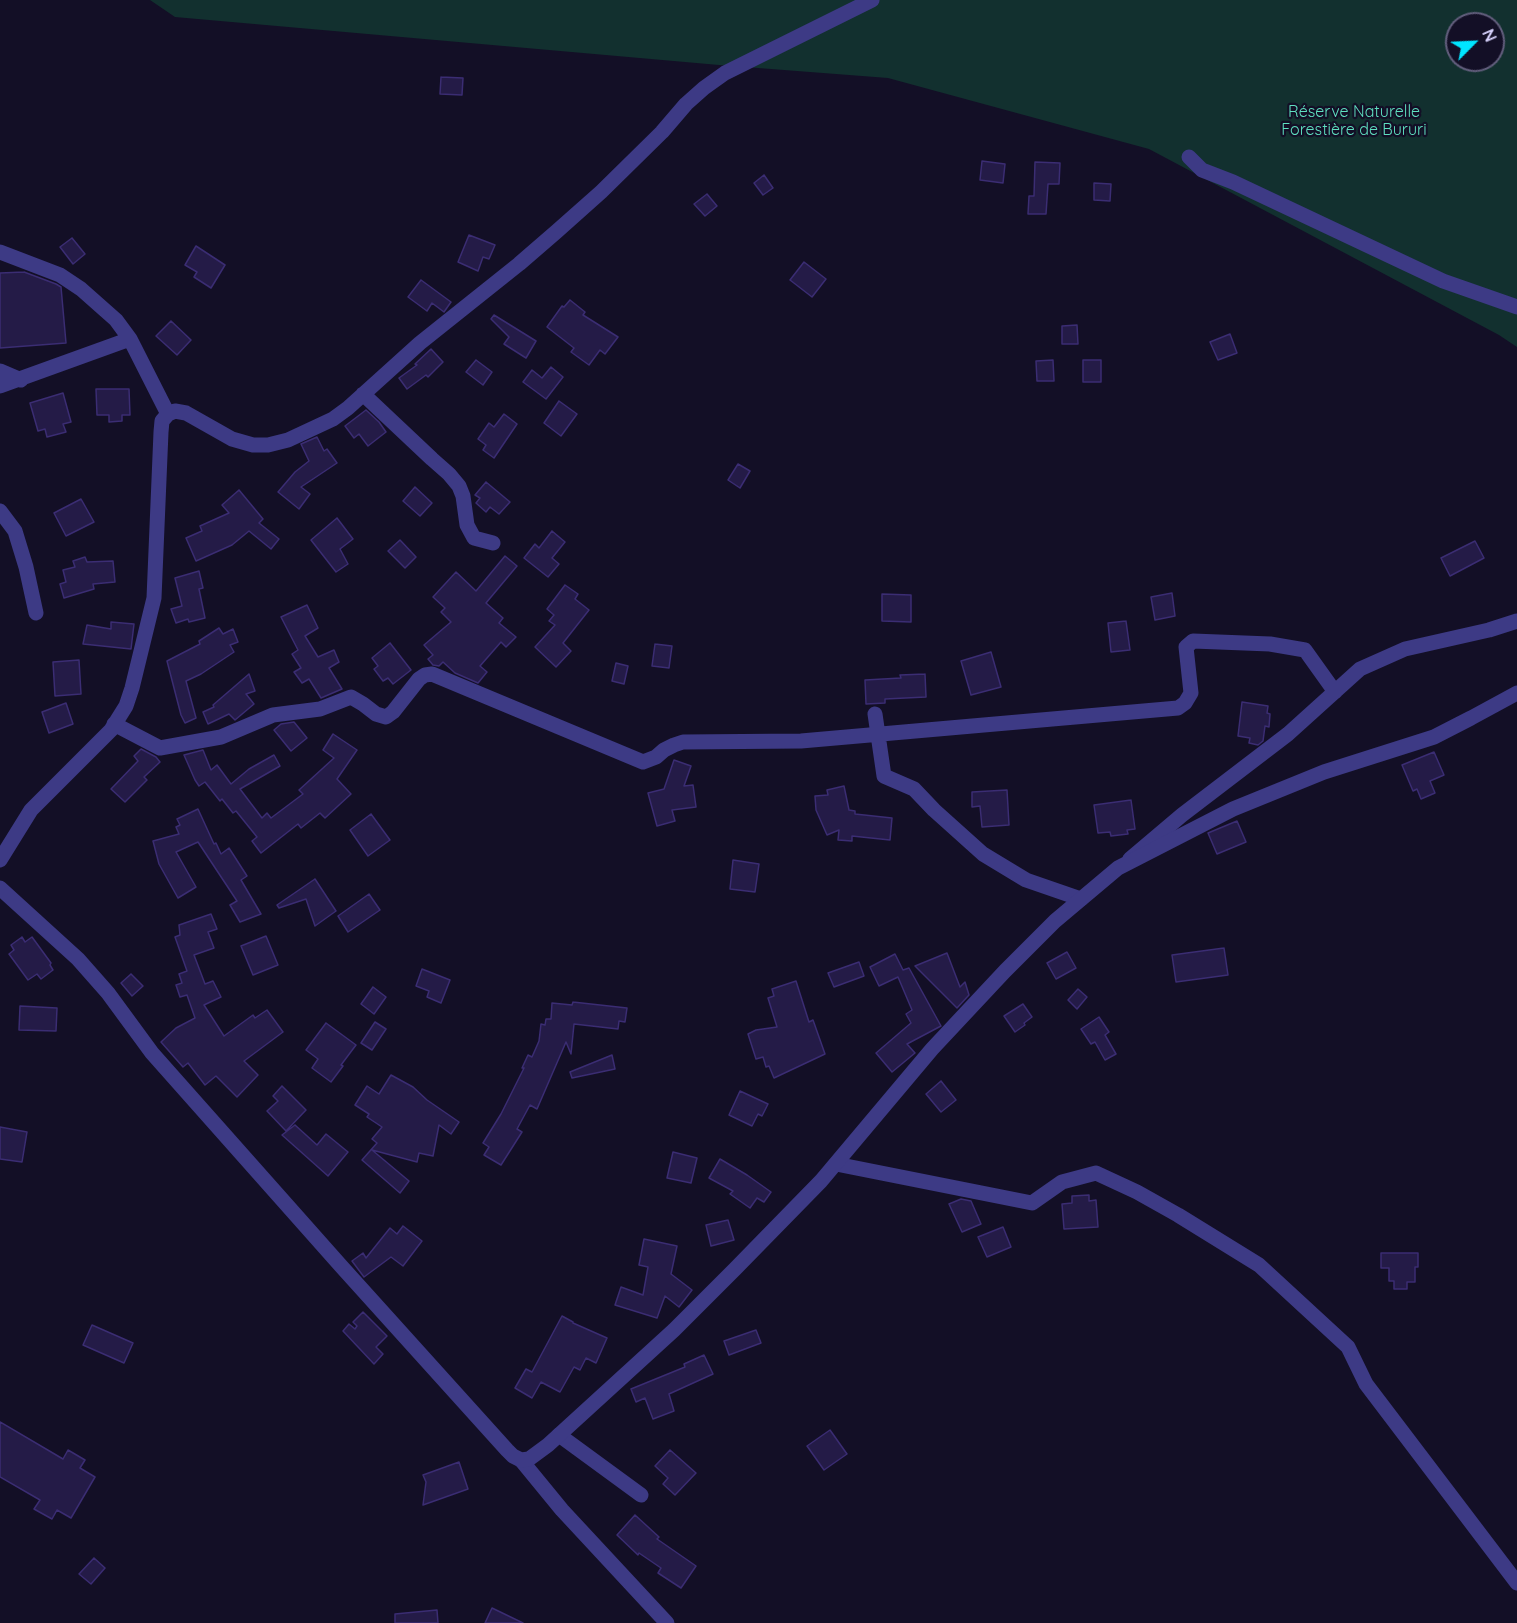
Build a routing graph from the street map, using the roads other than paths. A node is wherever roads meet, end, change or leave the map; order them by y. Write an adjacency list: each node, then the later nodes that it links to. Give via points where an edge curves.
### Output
1 (872, 0): 9 (street, via 725,73 704,88 556,232)
2 (1189, 158): 4 (street, via 1202,170 1443,281)
3 (0, 252): 5 (street, via 60,275 81,289)
4 (1517, 307)
5 (130, 339): 7 (street); 10 (street)
6 (0, 371): 7 (street)
7 (21, 380): 8 (street)
8 (0, 386)
9 (363, 394): 10 (street, via 333,419 268,446 232,439 186,413); 12 (street, via 449,474 463,496 467,525 474,538)
10 (168, 414): 18 (street, via 162,421 161,432 154,598 132,688)
11 (0, 511): 13 (street, via 15,531)
12 (493, 543)
13 (36, 613)
14 (1517, 621): 15 (street, via 1405,649 1360,669)
15 (1335, 692): 19 (street, via 1305,650 1270,644 1193,641 1186,646 1191,693 1178,708); 21 (street, via 1288,734)
16 (1517, 693): 21 (street, via 1434,736 1324,772 1233,809)
17 (875, 714): 19 (street)
18 (114, 724): 19 (street, via 160,748 220,737 273,715 320,709 351,698 386,717 419,679 432,675 643,762 683,742 801,741); 20 (street, via 31,810)
19 (878, 734): 23 (street, via 884,776 914,789 983,854 1026,880)
20 (0, 860)
21 (1118, 868): 23 (street)
22 (0, 888): 26 (street, via 78,959 181,1087 507,1450)
23 (1081, 899): 24 (street, via 1005,971 932,1049)
24 (836, 1164): 25 (street, via 674,1330); 28 (street, via 1032,1203 1062,1182 1096,1173 1178,1215 1259,1265 1348,1347 1366,1384)
25 (559, 1435): 26 (street, via 529,1459); 27 (street)
26 (521, 1460): 29 (street)
27 (641, 1495)
28 (1517, 1583)
29 (667, 1623)

